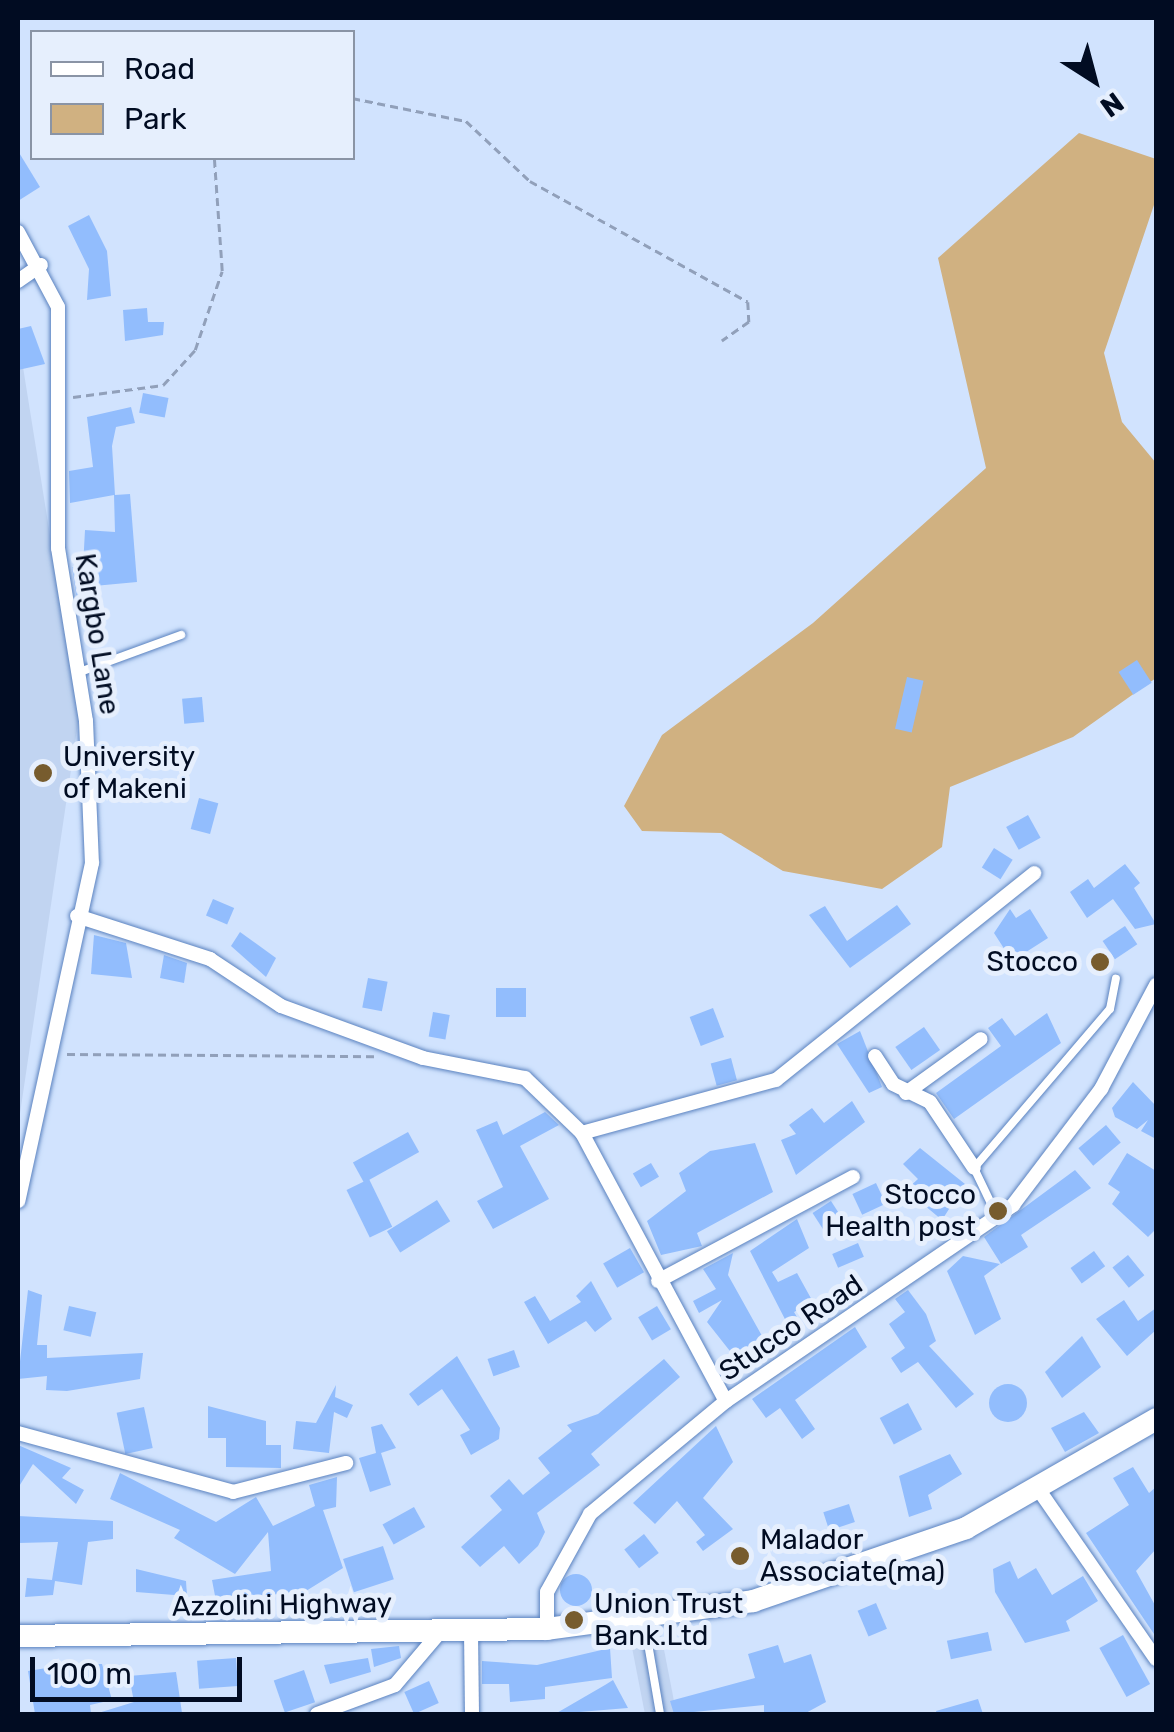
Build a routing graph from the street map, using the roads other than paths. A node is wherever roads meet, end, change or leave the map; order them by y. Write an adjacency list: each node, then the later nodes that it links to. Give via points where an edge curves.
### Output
1 (18, 232): 2 (street, Kargbo Lane)
2 (42, 265): 3 (street); 5 (street, Kargbo Lane, via 58,308 58,548)
3 (18, 281)
4 (181, 635): 5 (lane)
5 (77, 673): 7 (street, Kargbo Lane, via 92,862)
6 (1034, 873): 13 (street, via 776,1080)
7 (77, 916): 13 (street, via 210,959 281,1006 422,1058 525,1078); 16 (street)
8 (1116, 979): 14 (lane, via 1110,1009)
9 (1156, 985): 17 (street, Stucco Road, via 1080,1122)
10 (981, 1039): 12 (street)
11 (875, 1056): 12 (street)
12 (906, 1093): 14 (street, via 930,1102)
13 (582, 1132): 18 (street)
14 (974, 1168): 17 (lane)
15 (853, 1177): 18 (street)
16 (18, 1200)
17 (998, 1219): 19 (street, Stucco Road)
18 (658, 1281): 19 (street)
19 (726, 1400): 25 (street, Stucco Road, via 590,1514 548,1592)
20 (1156, 1419): 23 (main road, Azzolini Highway)
21 (18, 1434): 22 (street, via 233,1492)
22 (346, 1463)
23 (1041, 1492): 24 (main road, Azzolini Highway, via 824,1583); 29 (street)
24 (644, 1620): 25 (main road, Azzolini Highway); 32 (lane)
25 (547, 1629): 27 (main road, Azzolini Highway)
26 (440, 1632): 27 (main road, Azzolini Highway); 28 (main road, Azzolini Highway); 30 (street, via 395,1686)
27 (471, 1632): 31 (street)
28 (18, 1636)
29 (1156, 1659)
30 (317, 1714)
31 (472, 1714)
32 (660, 1714)

